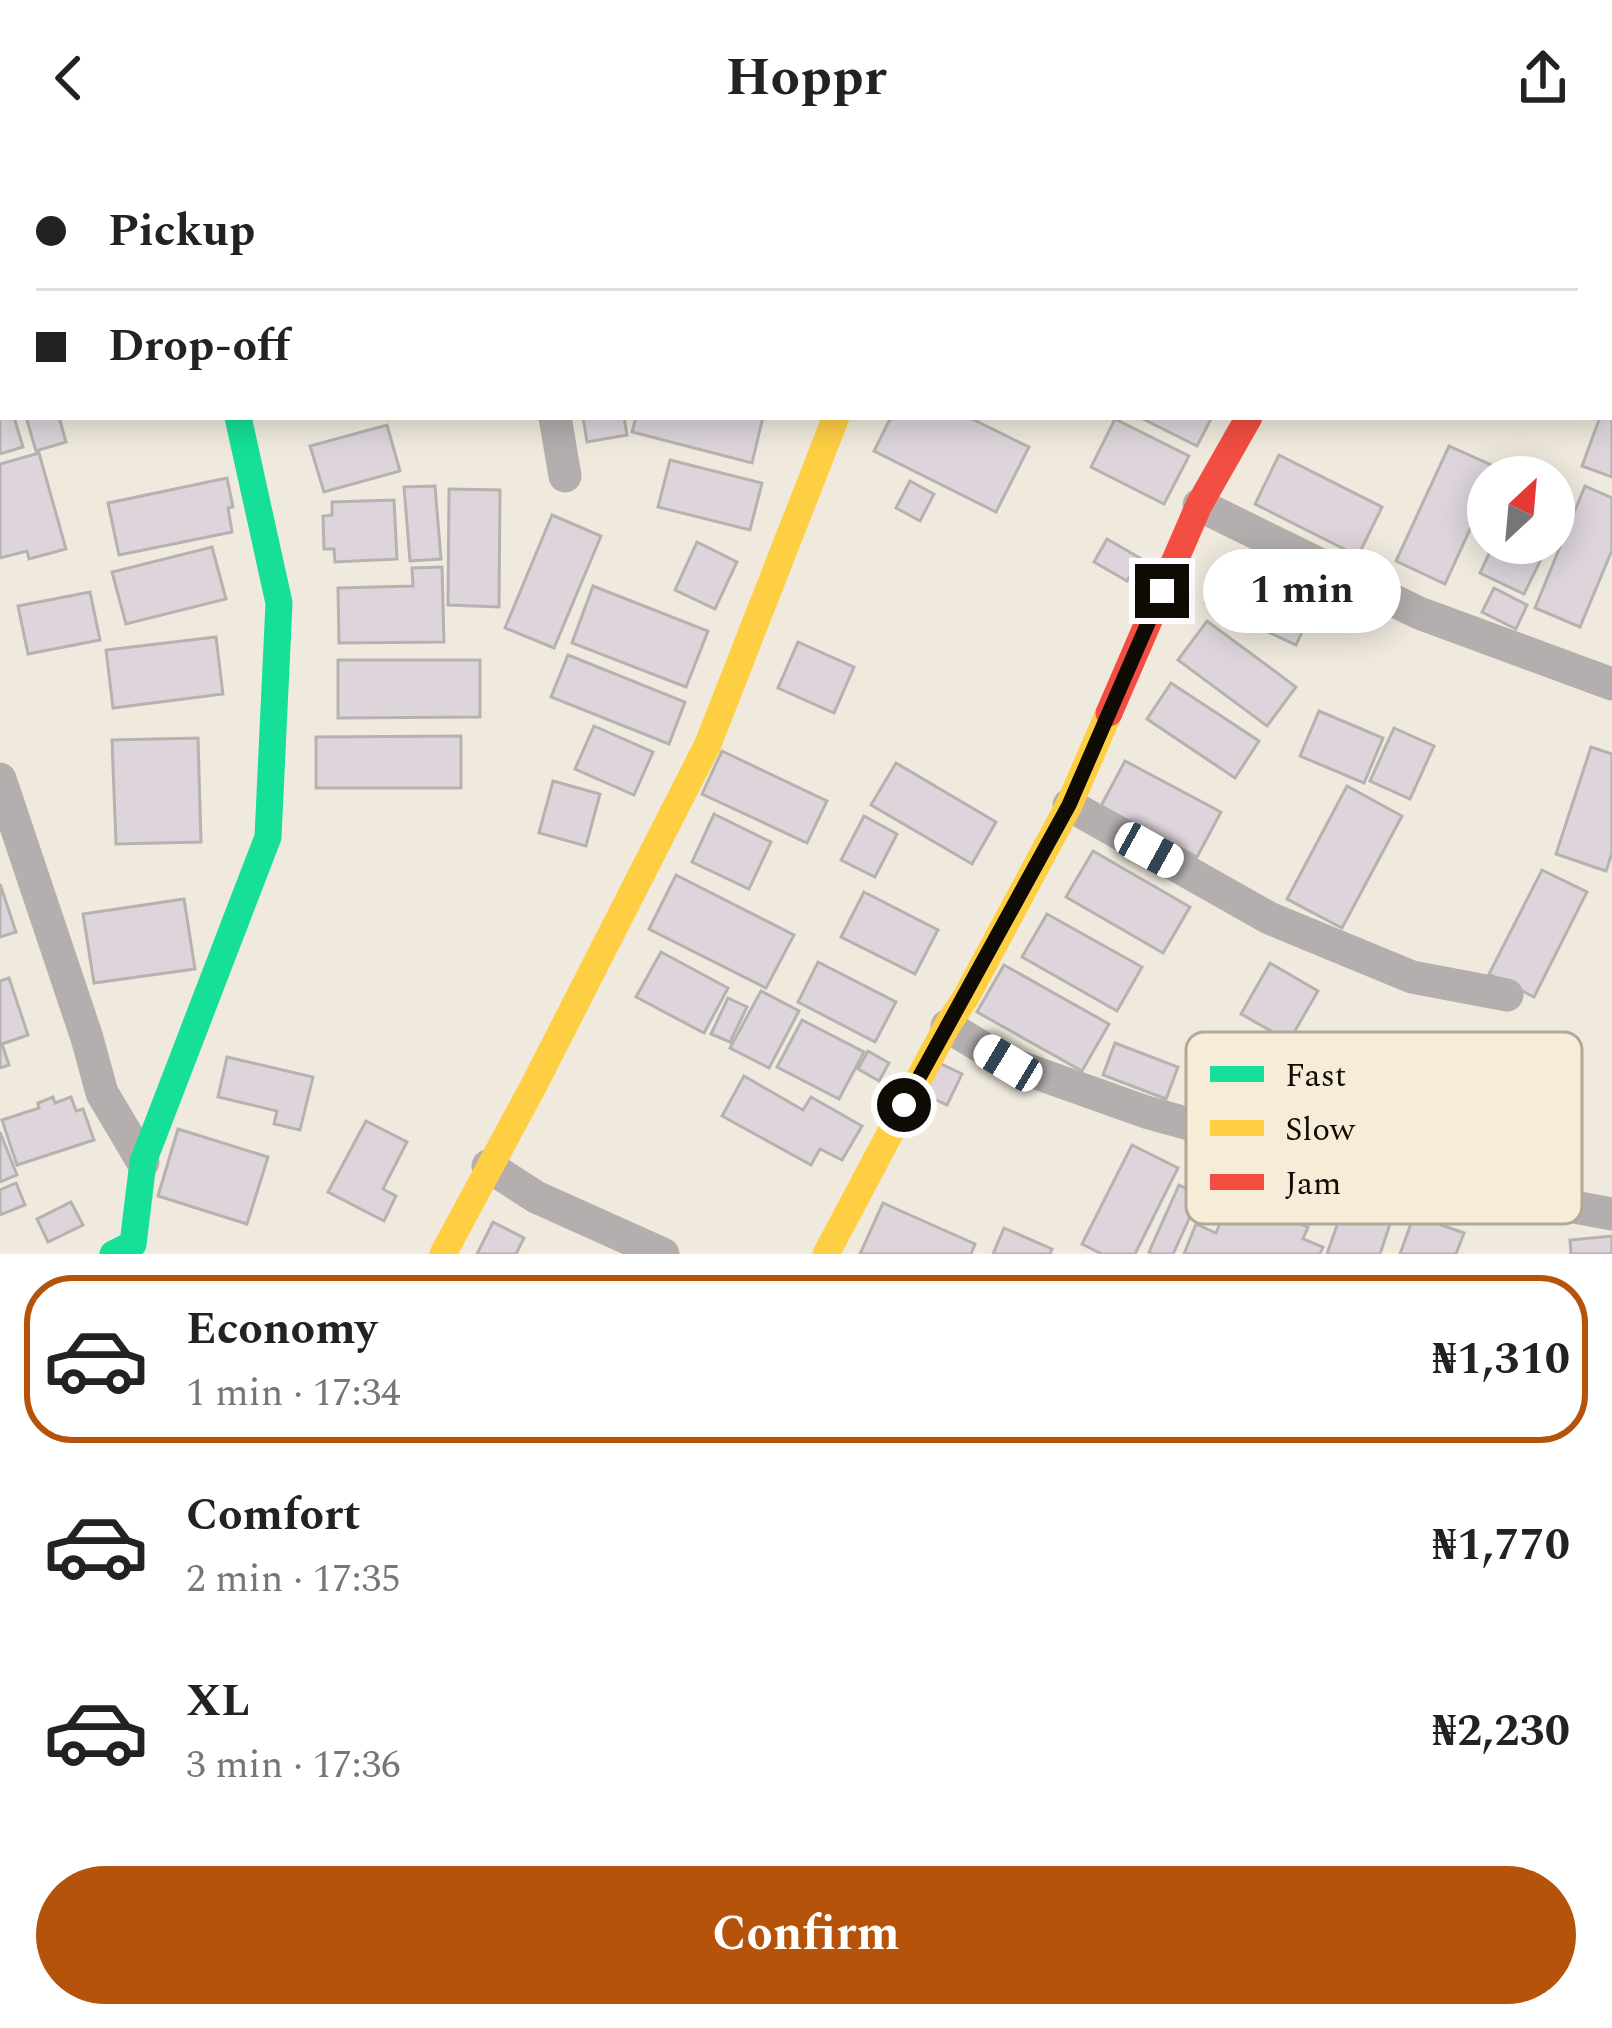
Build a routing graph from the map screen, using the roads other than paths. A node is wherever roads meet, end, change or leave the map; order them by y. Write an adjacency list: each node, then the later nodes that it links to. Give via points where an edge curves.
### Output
1 (239, 420): 13 (street, via 280,603 268,837)
2 (557, 420): 5 (street)
3 (828, 420): 14 (street, via 708,744)
4 (1247, 420): 6 (street)
5 (566, 476)
6 (1199, 505): 7 (street, via 1419,613); 9 (street)
7 (1612, 683)
8 (0, 779): 13 (street, via 102,1093)
9 (1069, 805): 10 (street, via 1269,918 1412,977); 11 (street)
10 (1507, 994)
11 (947, 1026): 12 (street, via 1008,1063); 20 (street)
12 (1186, 1123)
13 (143, 1162): 17 (street, via 134,1244)
14 (488, 1166): 18 (street); 19 (street, via 536,1197)
15 (1582, 1208): 16 (street)
16 (1612, 1214)
17 (113, 1254)
18 (442, 1254)
19 (663, 1254)
20 (826, 1254)

